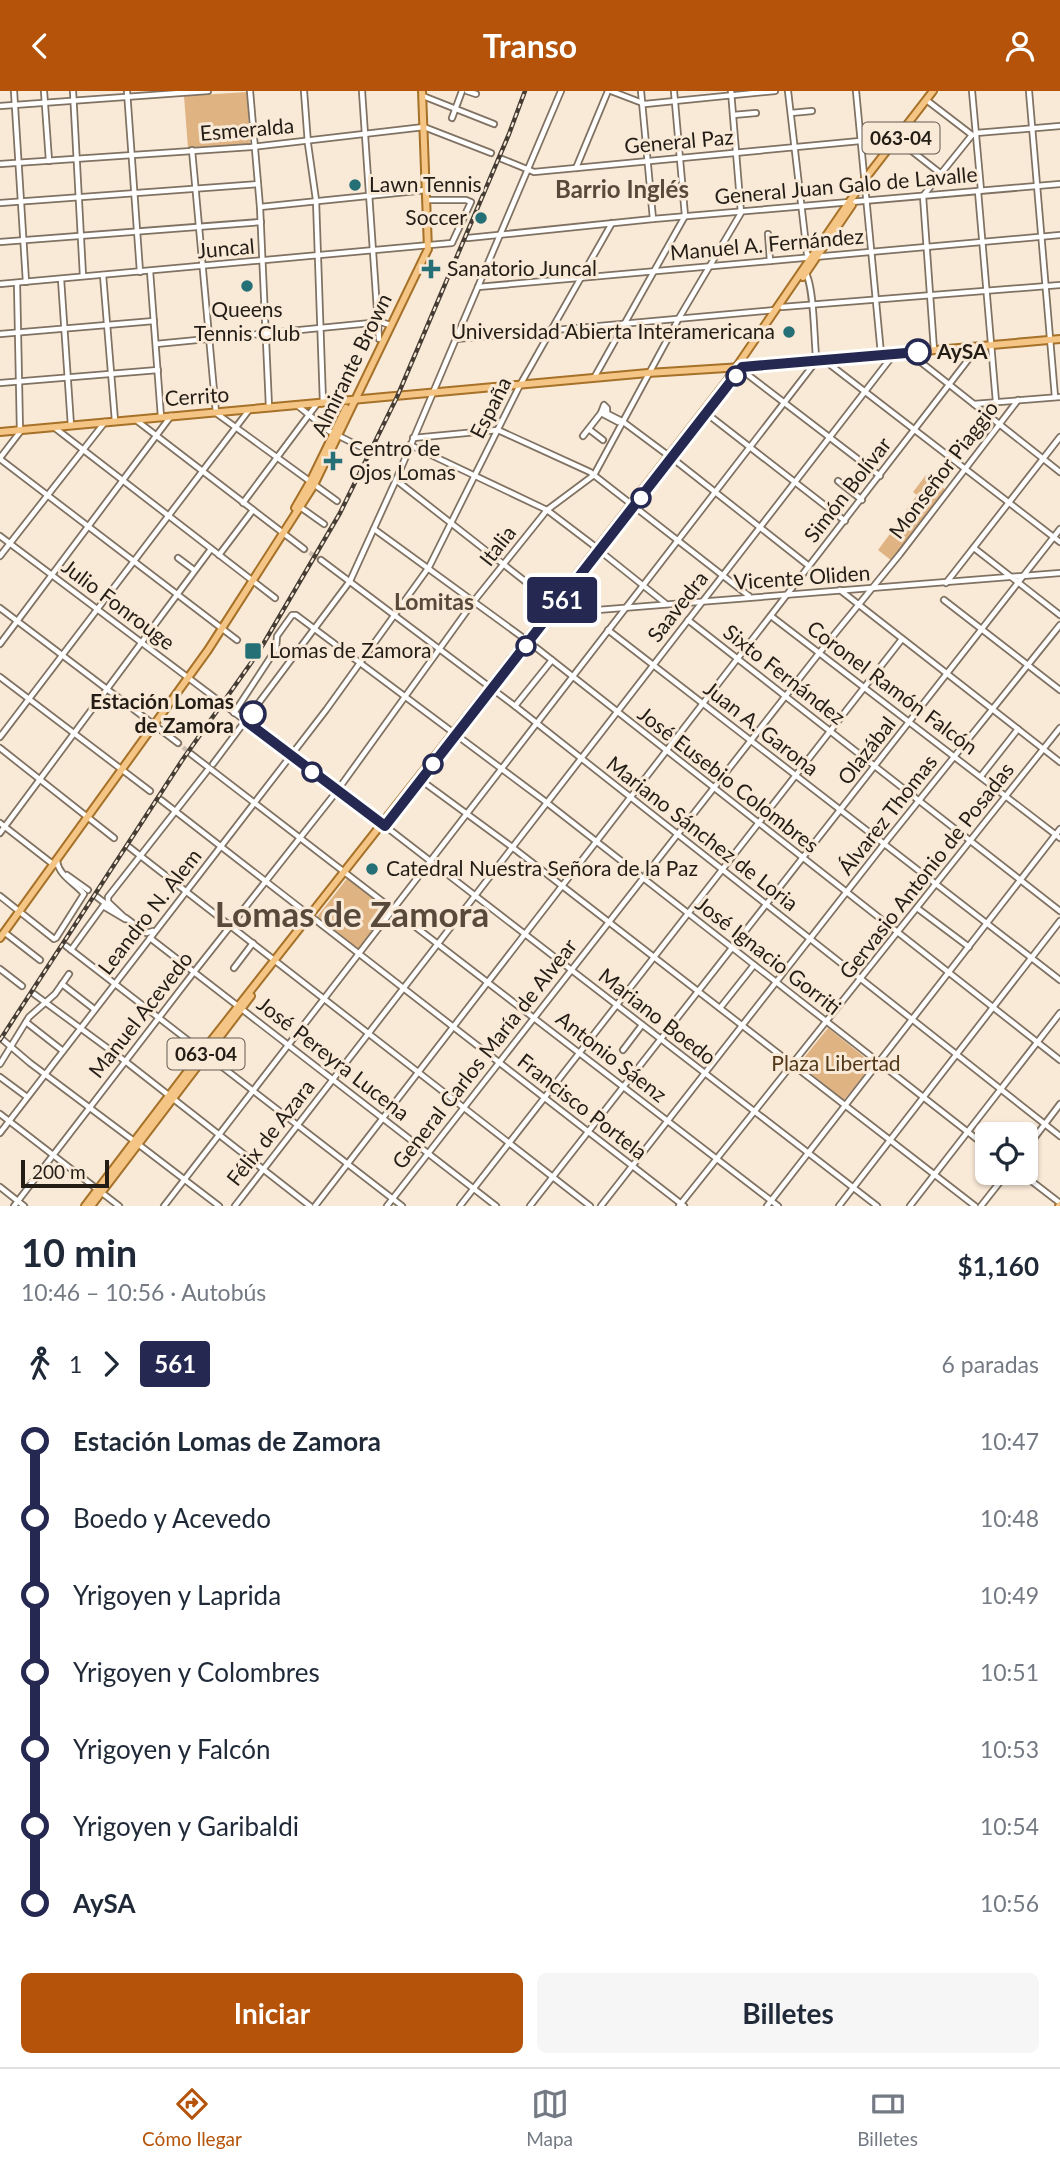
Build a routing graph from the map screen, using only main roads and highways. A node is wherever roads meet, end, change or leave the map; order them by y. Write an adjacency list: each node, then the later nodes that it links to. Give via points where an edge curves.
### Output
1 (935, 91): 3 (main road, 063-04); 3 (main road, 063-04)
2 (421, 93): 4 (main road, Almirante Brown)
3 (865, 182): 8 (main road, 063-04)
4 (424, 190): 5 (main road, Almirante Brown); 5 (main road, Almirante Brown)
5 (426, 245): 6 (main road, Almirante Brown)
6 (388, 324): 9 (main road, Almirante Brown); 9 (main road, Almirante Brown)
7 (1060, 339): 8 (main road, Cerrito)
8 (740, 368): 9 (main road, Cerrito); 11 (main road, 063-04); 11 (main road, 063-04)
9 (352, 400): 10 (main road, Cerrito); 12 (main road, Almirante Brown)
10 (0, 432)
11 (671, 457): 15 (main road, 063-04)
12 (312, 483): 13 (main road, Almirante Brown); 13 (main road, Almirante Brown)
13 (281, 532): 14 (main road, Almirante Brown, via 154,725)
14 (1, 934)
15 (99, 1191): 16 (main road, 063-04); 17 (main road, 063-04)
16 (85, 1206)
17 (91, 1206)

